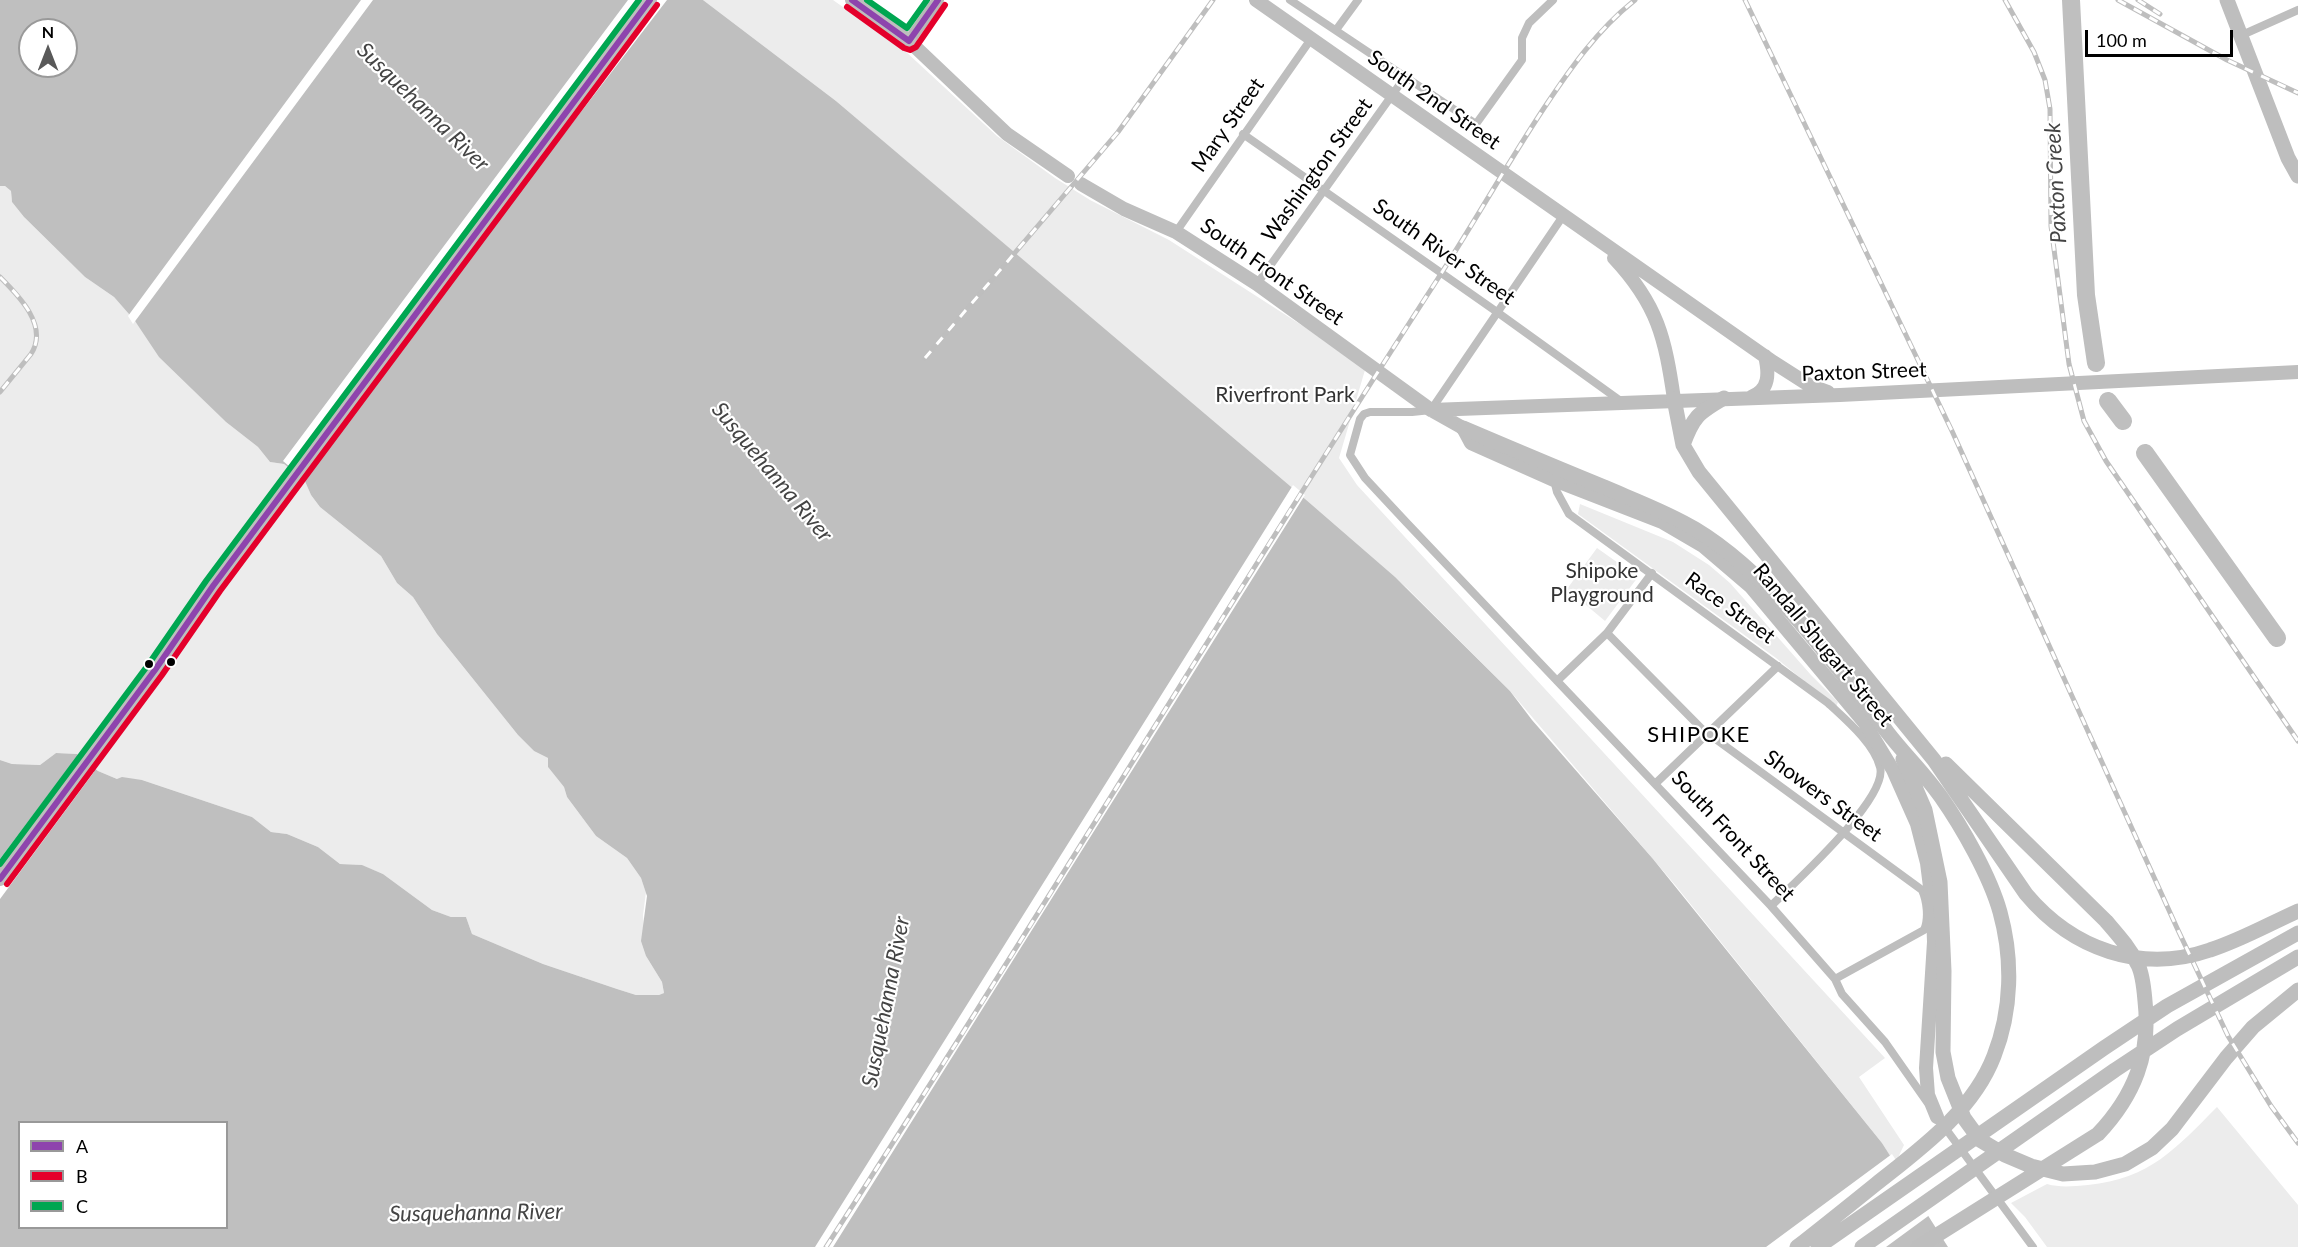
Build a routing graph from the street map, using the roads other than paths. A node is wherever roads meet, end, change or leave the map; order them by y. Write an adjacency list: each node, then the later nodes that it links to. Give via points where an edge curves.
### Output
1 (650, 0): 46 (main road, via 292,479)
2 (852, 0): 13 (main road)
3 (938, 0): 13 (main road)
4 (1256, 0): 12 (main road, South 2nd Street)
5 (1290, 0): 10 (street)
6 (1358, 0): 10 (street)
7 (1553, 0): 14 (street, via 1529,23 1522,38 1522,60 1476,124)
8 (2227, 0): 11 (highway)
9 (2298, 10): 11 (street)
10 (1336, 30): 14 (street)
11 (2242, 35): 18 (highway)
12 (1311, 39): 15 (main road, South 2nd Street); 16 (street, Mary Street)
13 (909, 41): 17 (main road, via 1007,134)
14 (1405, 77): 15 (street, Washington Street)
15 (1392, 96): 20 (street, Washington Street); 21 (main road, South 2nd Street)
16 (1243, 134): 20 (street, South River Street); 22 (street, Mary Street)
17 (1068, 176)
18 (2298, 176)
19 (1081, 184): 22 (main road, South Front Street)
20 (1324, 190): 24 (street, Washington Street); 25 (street, South River Street)
21 (1563, 216): 23 (main road, South 2nd Street); 25 (street)
22 (1176, 232): 24 (main road, South Front Street)
23 (1589, 234): 26 (main road, South 2nd Street); 31 (main road, South 2nd Street, via 1648,301 1663,338)
24 (1257, 284): 33 (main road, South Front Street)
25 (1497, 312): 32 (street, South River Street); 33 (street)
26 (1765, 356): 28 (main road, South 2nd Street, via 1809,385); 29 (main road, via 1766,384)
27 (2298, 372): 28 (main road, Paxton Street)
28 (1840, 395): 29 (main road, Paxton Street)
29 (1751, 397): 30 (main road, Paxton Street)
30 (1724, 398): 31 (main road, Paxton Street); 35 (highway, via 1701,411 1690,425)
31 (1674, 399): 32 (main road, Paxton Street); 35 (highway)
32 (1622, 402): 33 (main road, Paxton Street)
33 (1431, 410): 34 (main road, South Front Street); 40 (street, South Front Street, via 1364,414 1350,455 1365,477)
34 (1462, 428): 36 (main road, Randall Shugart Street, via 1471,442); 43 (highway, via 1656,509 1694,528 1728,552 1756,576 1807,632)
35 (1683, 445): 41 (highway, via 1715,493)
36 (1554, 480): 37 (street, Race Street, via 1569,514); 53 (main road, Randall Shugart Street, via 1662,522 1719,558 1776,616 1884,752 1917,824 1929,876 1934,942 1926,1068 1928,1095)
37 (1652, 573): 38 (street); 39 (street, Race Street)
38 (1607, 633): 40 (street); 42 (street, Showers Street)
39 (1778, 666): 42 (street); 45 (street, Race Street, via 1854,727 1876,757 1880,782)
40 (1557, 681): 44 (street, South Front Street)
41 (1895, 710): 48 (highway, via 2026,894 2043,913 2075,937 2127,957 2182,957 2209,951); 57 (highway, via 2127,945 2139,968 2148,1023 2144,1053 2127,1097 2098,1134)
42 (1710, 734): 44 (street); 45 (street, Showers Street)
43 (1892, 738): 52 (highway, via 1925,810 1940,882 1943,1052 1948,1078 1964,1118 1980,1140 2031,1166 2063,1174 2095,1172 2125,1164 2152,1148 2172,1129 2253,1027); 54 (highway, via 1942,798 1986,877 2001,918 2008,956 2002,1029 1980,1086 1952,1120)
44 (1656, 784): 47 (street, South Front Street)
45 (1844, 833): 47 (street); 51 (street, Showers Street, via 1922,890 1927,919 1924,930)
46 (0, 879)
47 (1771, 906): 51 (street, South Front Street)
48 (2298, 911)
49 (2298, 933): 55 (highway, via 2167,1006)
50 (2298, 957): 56 (highway, via 2115,1070)
51 (1835, 980): 53 (street, South Front Street, via 1842,994 1885,1042)
52 (2298, 990)
53 (1937, 1117): 58 (street, South Front Street)
54 (1797, 1247)
55 (1818, 1247)
56 (1862, 1247)
57 (1918, 1247)
58 (2033, 1247)

